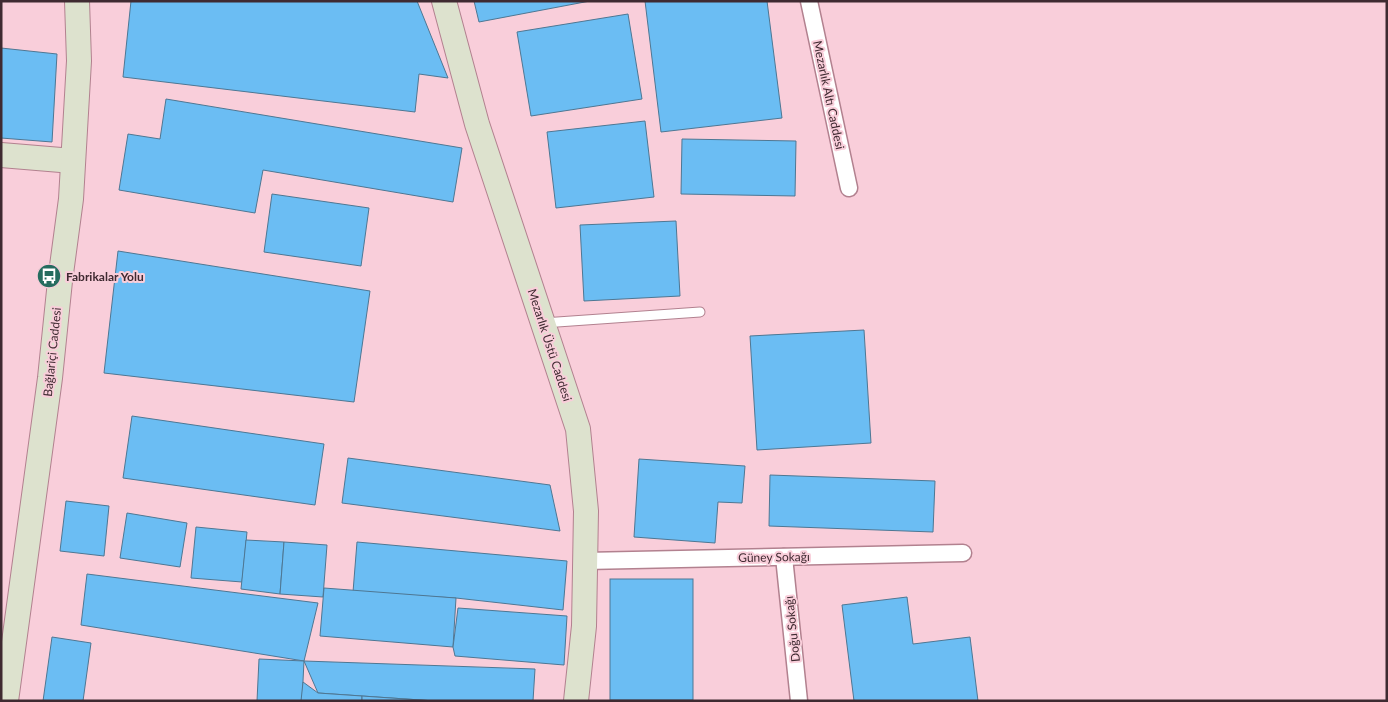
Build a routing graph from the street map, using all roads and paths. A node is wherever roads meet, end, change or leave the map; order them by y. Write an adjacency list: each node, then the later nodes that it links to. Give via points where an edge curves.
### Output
1 (77, 1): 5 (street, Bağlariçi Caddesi, via 79,61)
2 (444, 1): 8 (street, Mezarlık Üstü Caddesi, via 477,124)
3 (809, 1): 6 (street, Mezarlık Altı Caddesi)
4 (1, 155): 5 (street)
5 (73, 161): 12 (street, Bağlariçi Caddesi, via 50,378)
6 (849, 188)
7 (700, 312): 8 (lane)
8 (543, 323): 11 (street, Mezarlık Üstü Caddesi, via 578,429 586,511)
9 (963, 553): 10 (street, Güney Sokağı)
10 (784, 557): 11 (street, Güney Sokağı); 14 (street, Doğu Sokağı)
11 (585, 561): 13 (street, Mezarlık Üstü Caddesi, via 584,626)
12 (6, 701)
13 (576, 701)
14 (799, 701)

